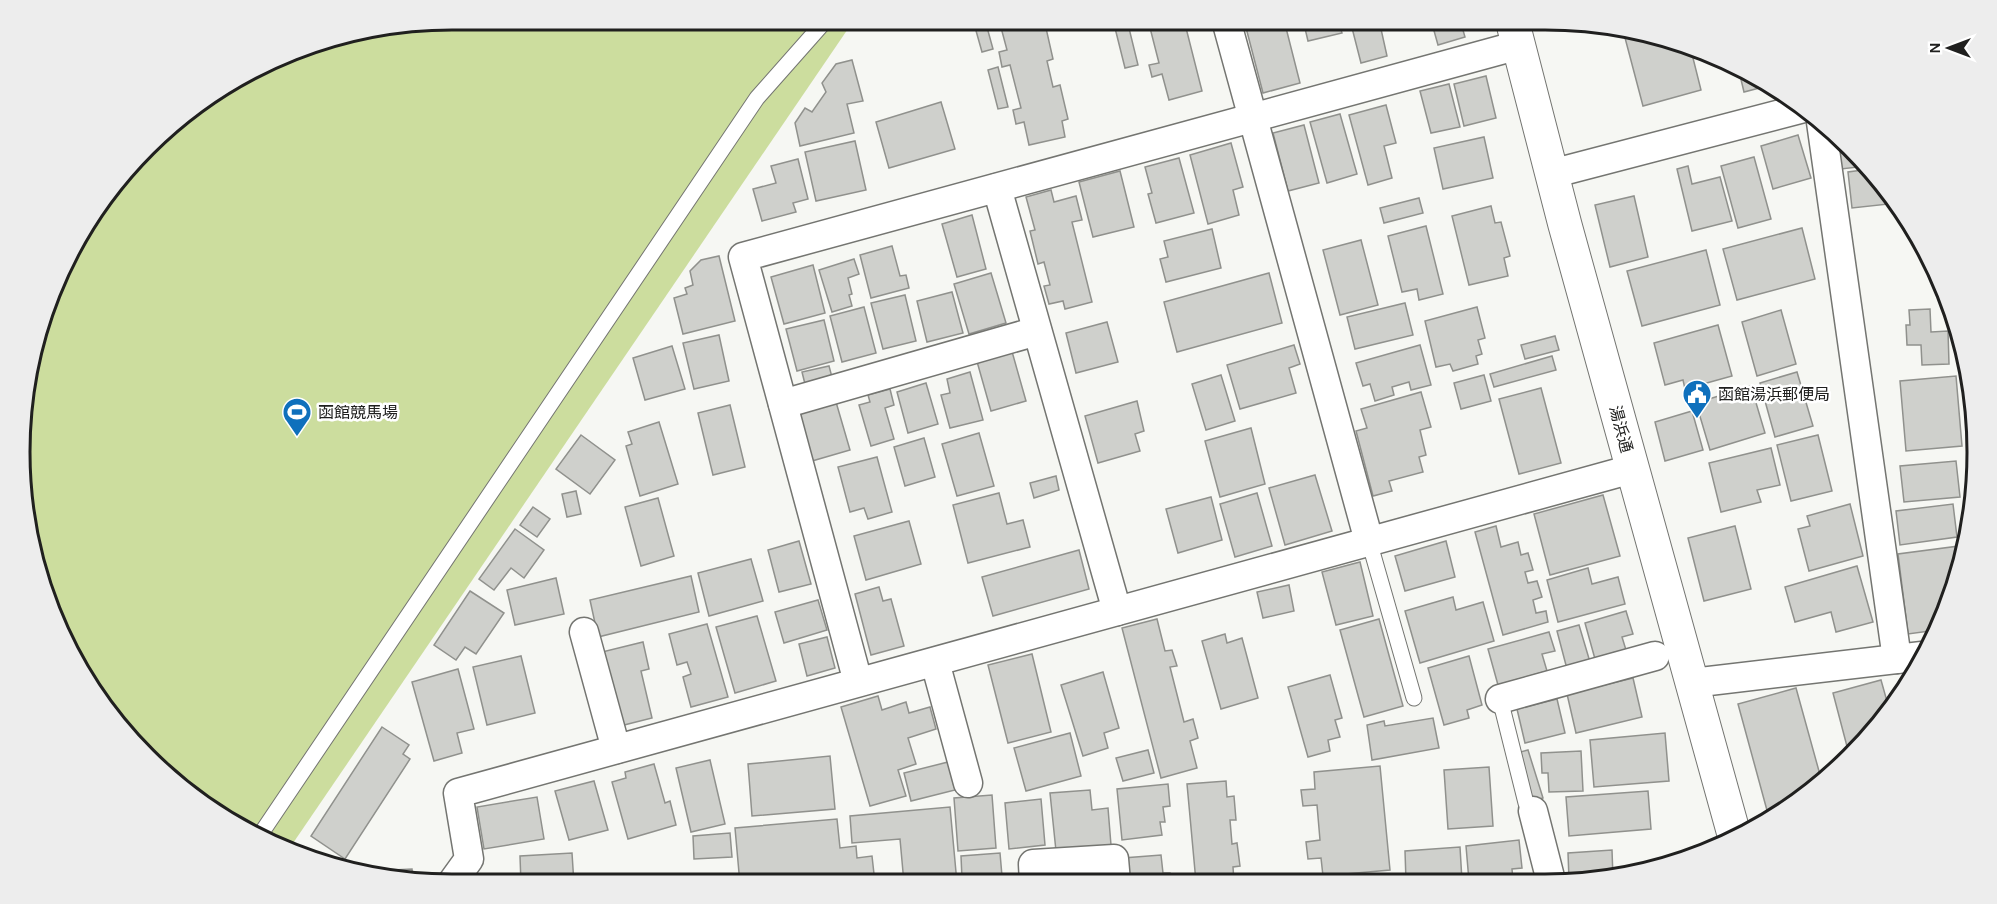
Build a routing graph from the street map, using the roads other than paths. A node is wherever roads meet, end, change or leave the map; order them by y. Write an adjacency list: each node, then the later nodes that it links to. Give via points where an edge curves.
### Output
1 (817, 30): 25 (lane, via 757,98)
2 (1229, 30): 5 (street)
3 (1515, 32): 5 (street); 7 (street, 湯浜通)
4 (1793, 111): 7 (street)
5 (1253, 118): 8 (street); 12 (street)
6 (1823, 135): 16 (street)
7 (1551, 174): 11 (street, 湯浜通)
8 (997, 188): 9 (street); 10 (street, via 743,257)
9 (1037, 331): 10 (street); 13 (street)
10 (783, 404): 18 (street)
11 (1632, 469): 12 (street); 19 (street, 湯浜通)
12 (1369, 541): 13 (street); 20 (lane)
13 (1117, 612): 17 (street)
14 (584, 632): 22 (street)
15 (1655, 656): 21 (street)
16 (1910, 657): 19 (street)
17 (935, 662): 18 (street); 23 (street)
18 (858, 682): 22 (street)
19 (1692, 683): 26 (street, 湯浜通)
20 (1414, 698)
21 (1500, 699): 24 (lane, via 1526,803)
22 (616, 749): 27 (street, via 458,793 469,859)
23 (968, 783)
24 (1533, 811): 30 (street)
25 (264, 829)
26 (1733, 830)
27 (459, 874)
28 (1034, 874): 29 (street, via 1033,864 1114,859)
29 (1115, 874)
30 (1549, 874)

